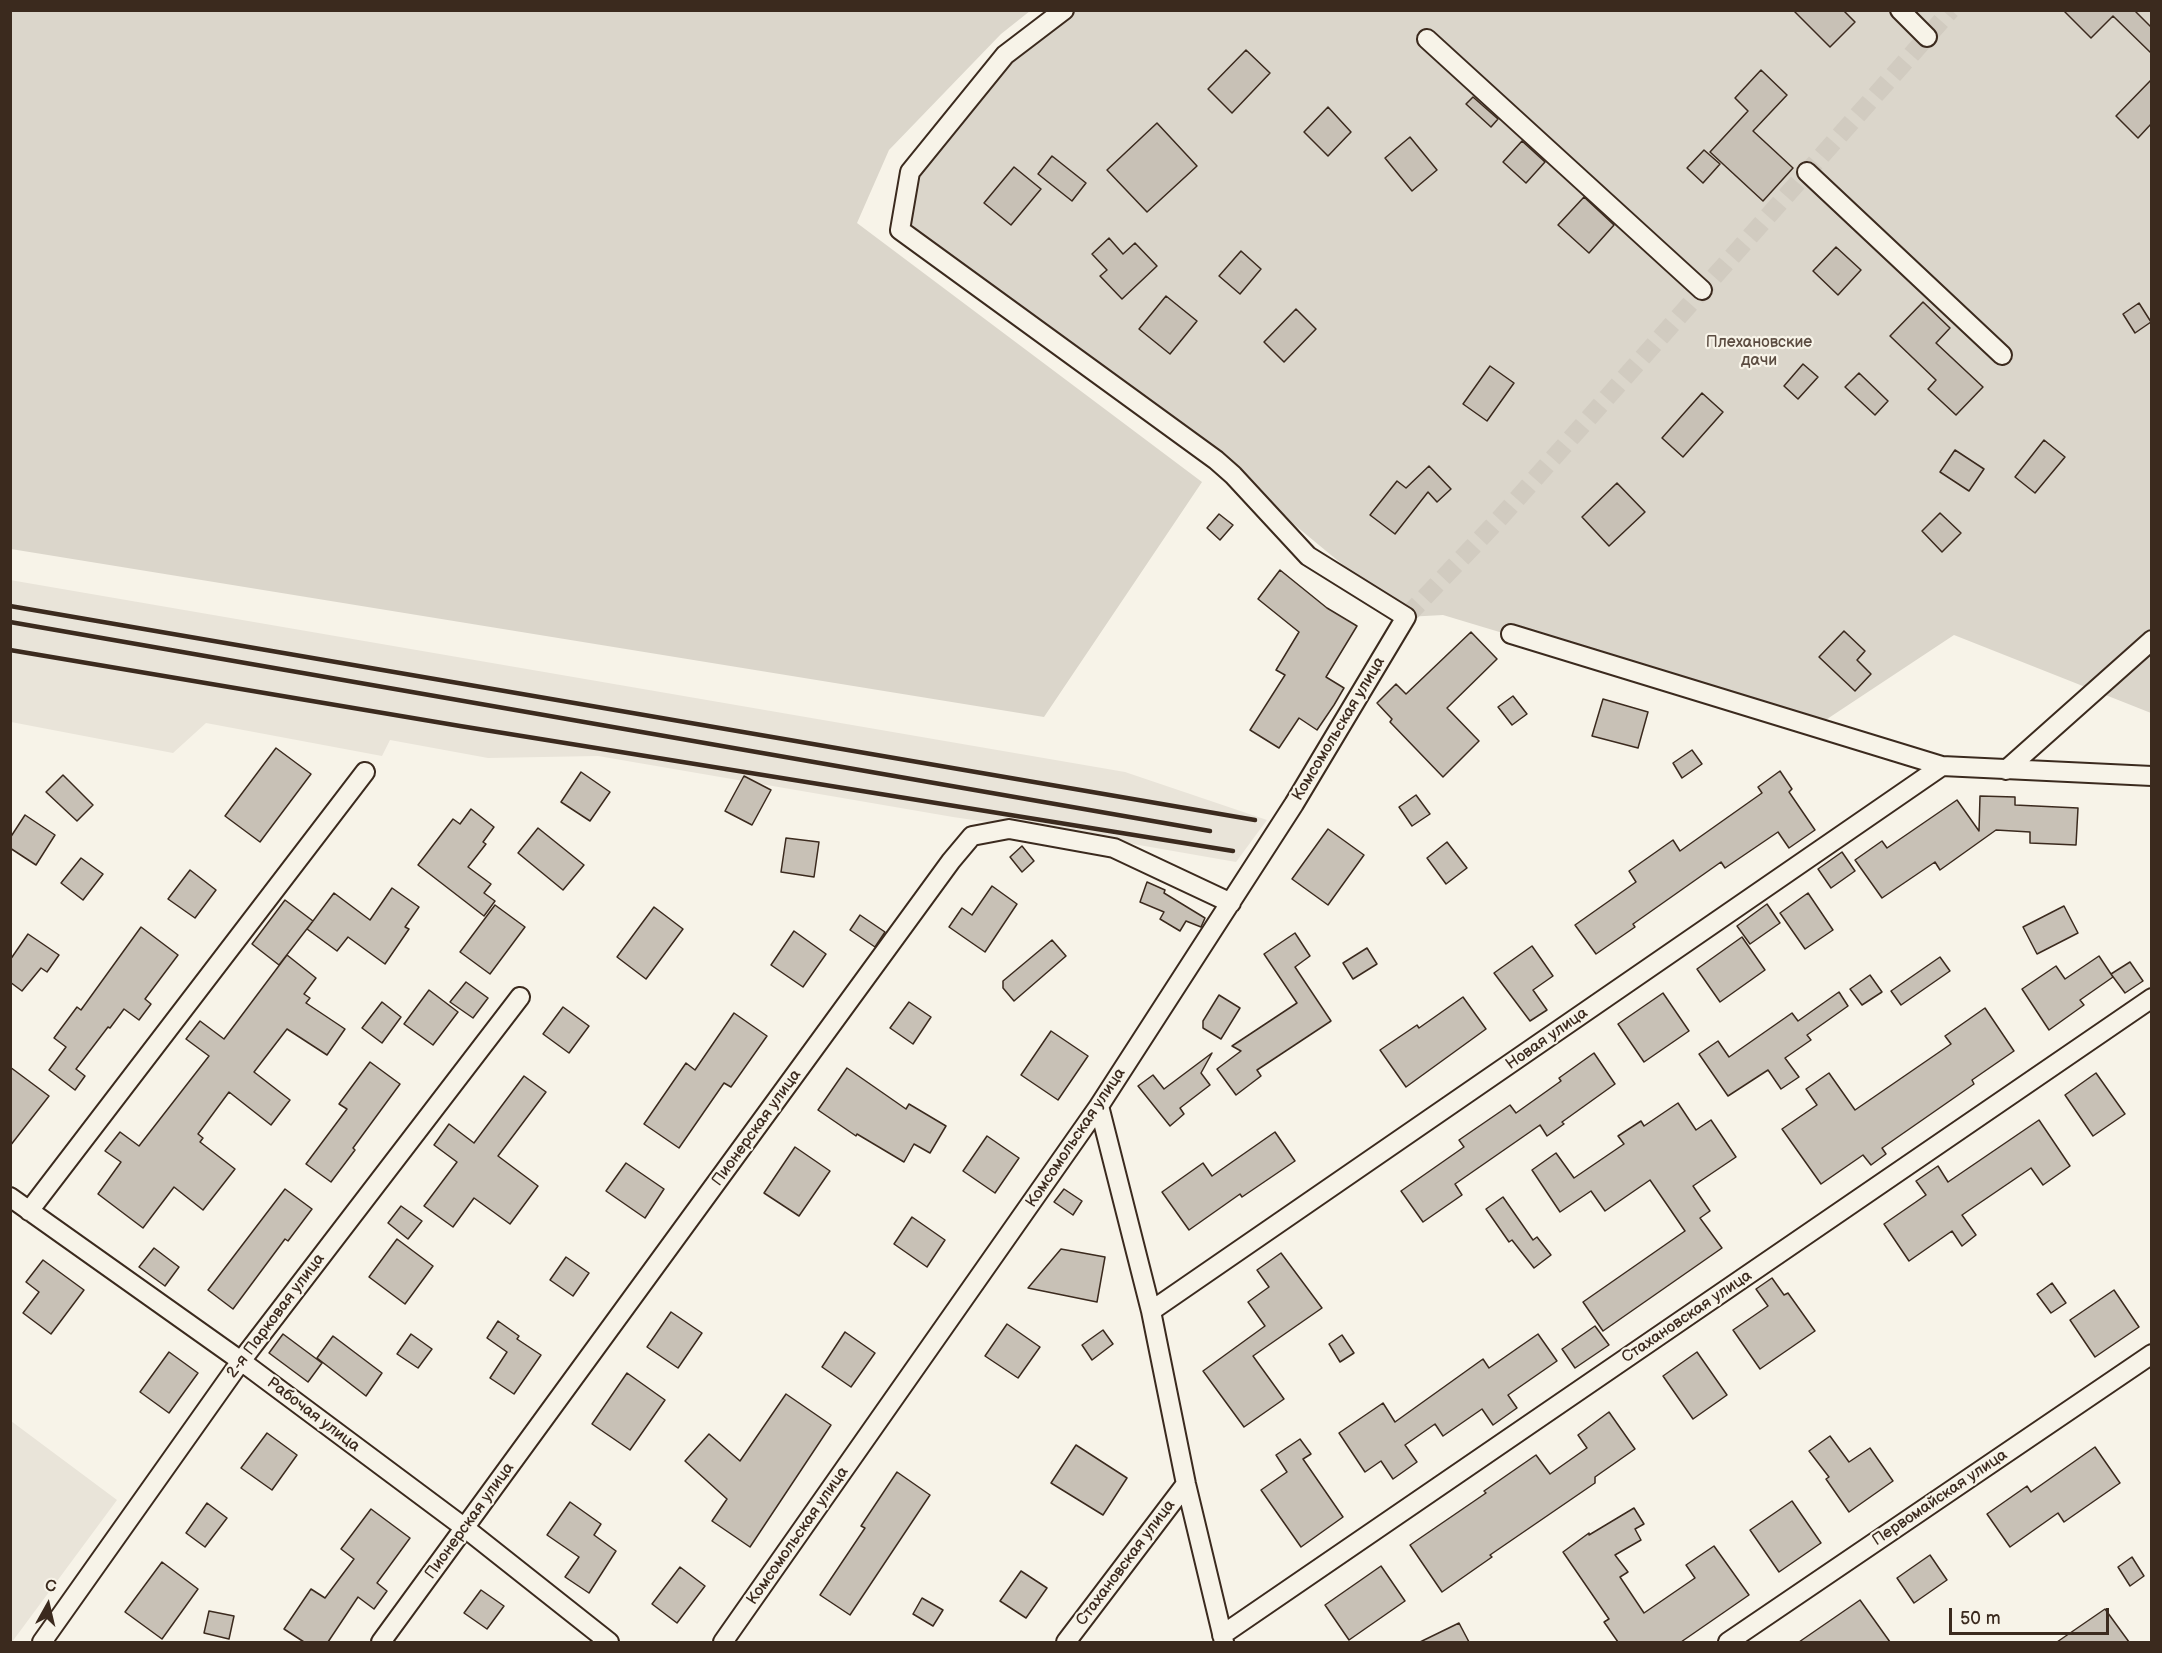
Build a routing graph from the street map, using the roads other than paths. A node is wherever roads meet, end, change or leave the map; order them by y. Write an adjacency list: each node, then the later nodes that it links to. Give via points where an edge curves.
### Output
1 (1064, 10): 14 (street, Комсомольская улица, via 1005,56 910,172 900,230 1216,460 1308,556 1406,617)
2 (1900, 10): 3 (street)
3 (1927, 37)
4 (1427, 39): 6 (street)
5 (1807, 172): 7 (street)
6 (1702, 290)
7 (2002, 355)
8 (1511, 634): 10 (street)
9 (2151, 640): 11 (street)
10 (1942, 766): 11 (street); 20 (street, Новая улица)
11 (2006, 770): 13 (street)
12 (365, 772): 19 (street)
13 (2151, 776)
14 (1231, 903): 17 (street, Комсомольская улица); 24 (street, Пионерская улица, via 1114,848 1009,829 972,836)
15 (520, 997): 22 (street, 2-я Парковая улица)
16 (2151, 998): 25 (street, Стахановская улица)
17 (1099, 1106): 20 (street); 29 (street, Комсомольская улица)
18 (10, 1197): 19 (street, Рабочая улица)
19 (29, 1211): 22 (street, Рабочая улица)
20 (1151, 1311): 23 (street)
21 (2151, 1354): 31 (street, Первомайская улица)
22 (241, 1361): 24 (street, Рабочая улица); 26 (street, 2-я Парковая улица)
23 (1186, 1484): 25 (street); 30 (street, Стахановская улица)
24 (465, 1528): 27 (street, Пионерская улица); 28 (street, Рабочая улица)
25 (1223, 1639)
26 (42, 1642)
27 (381, 1642)
28 (609, 1642)
29 (723, 1642)
30 (1066, 1642)
31 (1728, 1642)

